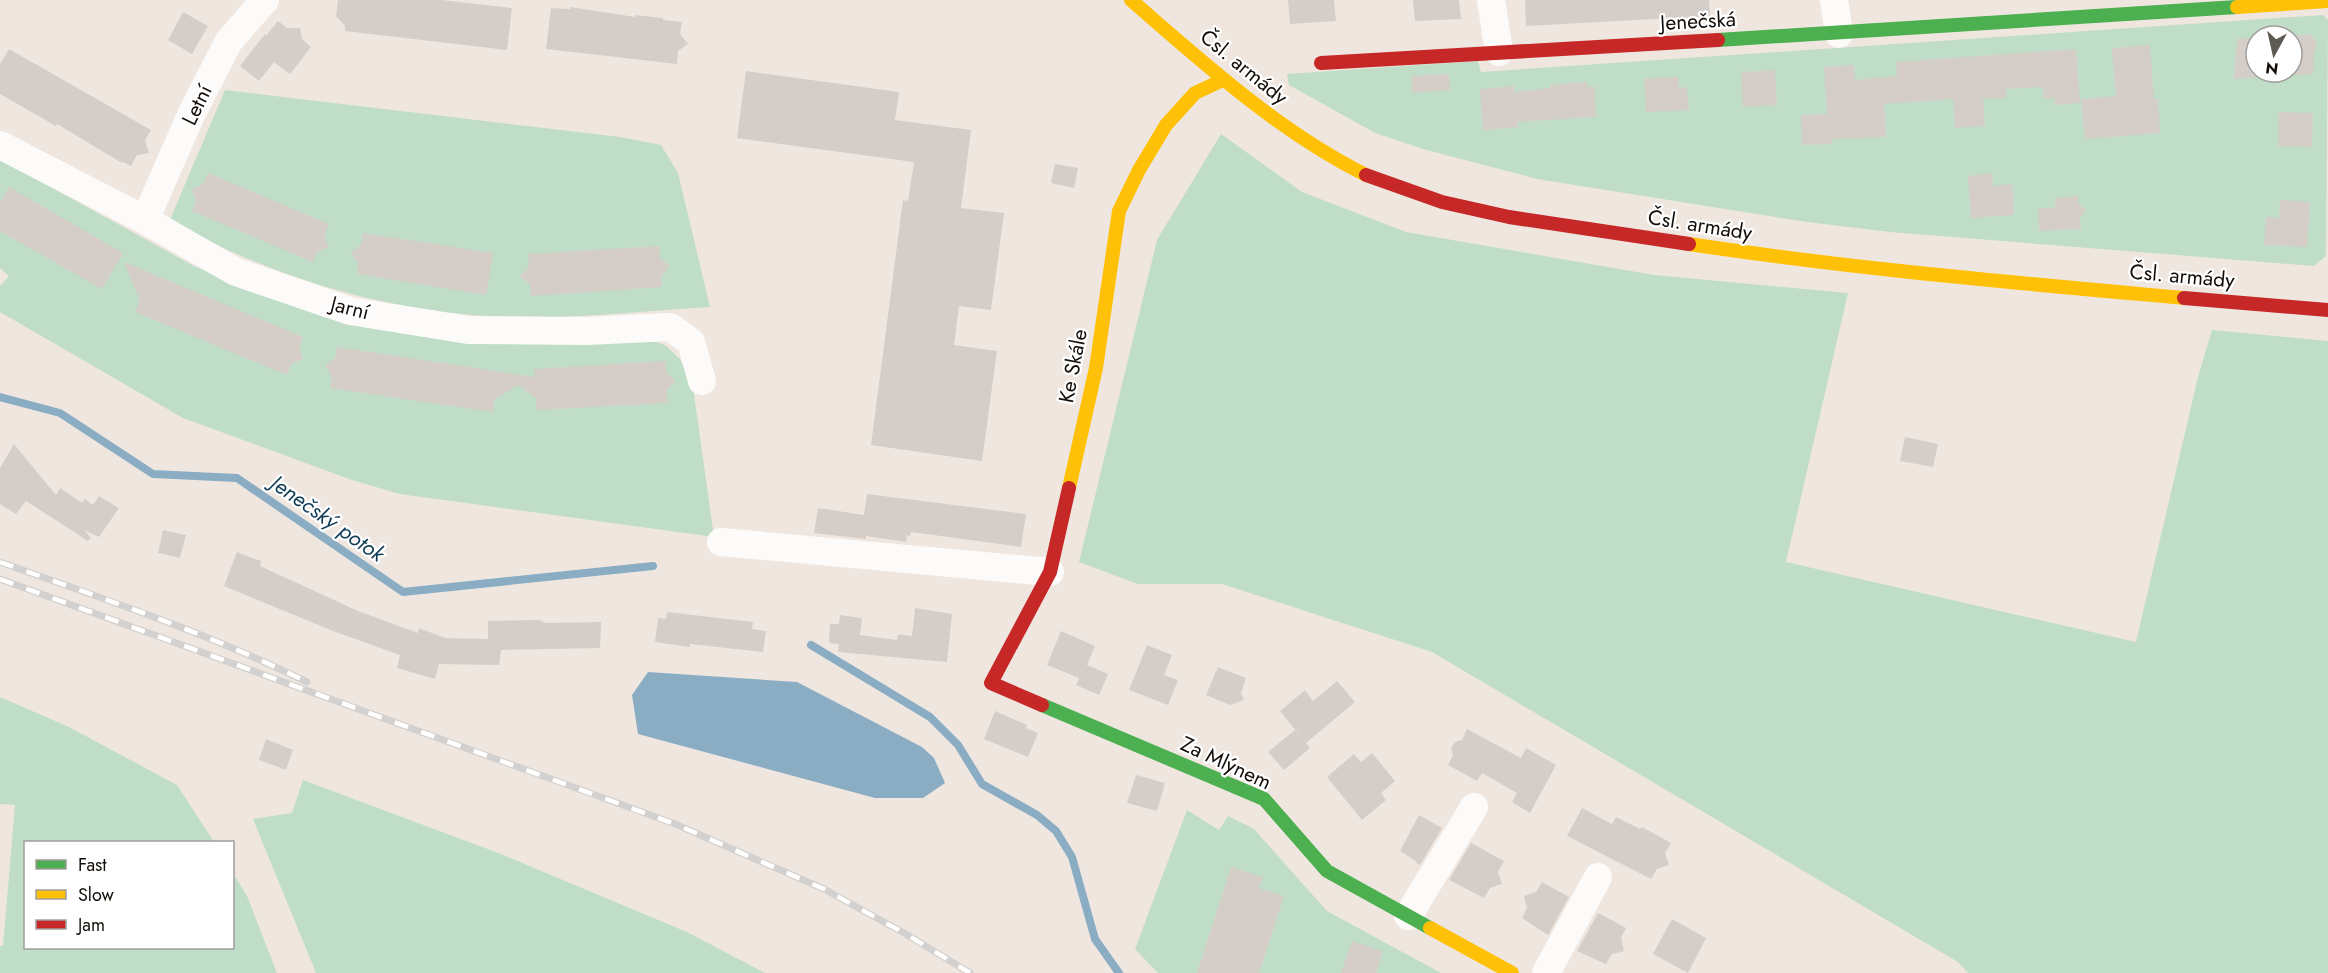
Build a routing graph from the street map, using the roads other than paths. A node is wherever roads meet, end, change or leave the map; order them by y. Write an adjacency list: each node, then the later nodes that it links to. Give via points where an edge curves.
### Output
1 (265, 0): 11 (street, Letní, via 229,41)
2 (1131, 0): 9 (street, Čsl. armády)
3 (1491, 0): 7 (street)
4 (1834, 0): 6 (street)
5 (2328, 1): 6 (street, Jenečská)
6 (1839, 34): 7 (street, Jenečská)
7 (1499, 52): 8 (street, Jenečská)
8 (1321, 63)
9 (1223, 80): 12 (street, Čsl. armády, via 1311,146 1365,175 1442,202 1509,217 1804,261); 15 (street, Ke Skále, via 1195,93 1166,125 1119,212 1096,368)
10 (0, 145): 11 (street, Jarní)
11 (145, 220): 13 (street, Jarní, via 236,272 350,310 468,330 670,327 691,342)
12 (2328, 310)
13 (702, 381)
14 (722, 542): 15 (street)
15 (1050, 572): 16 (street, Ke Skále)
16 (990, 683): 19 (street, Za Mlýnem, via 1264,800 1327,871)
17 (1474, 807): 19 (street)
18 (1598, 877): 21 (street)
19 (1408, 916): 20 (street, Za Mlýnem)
20 (1512, 973)
21 (1546, 973)

